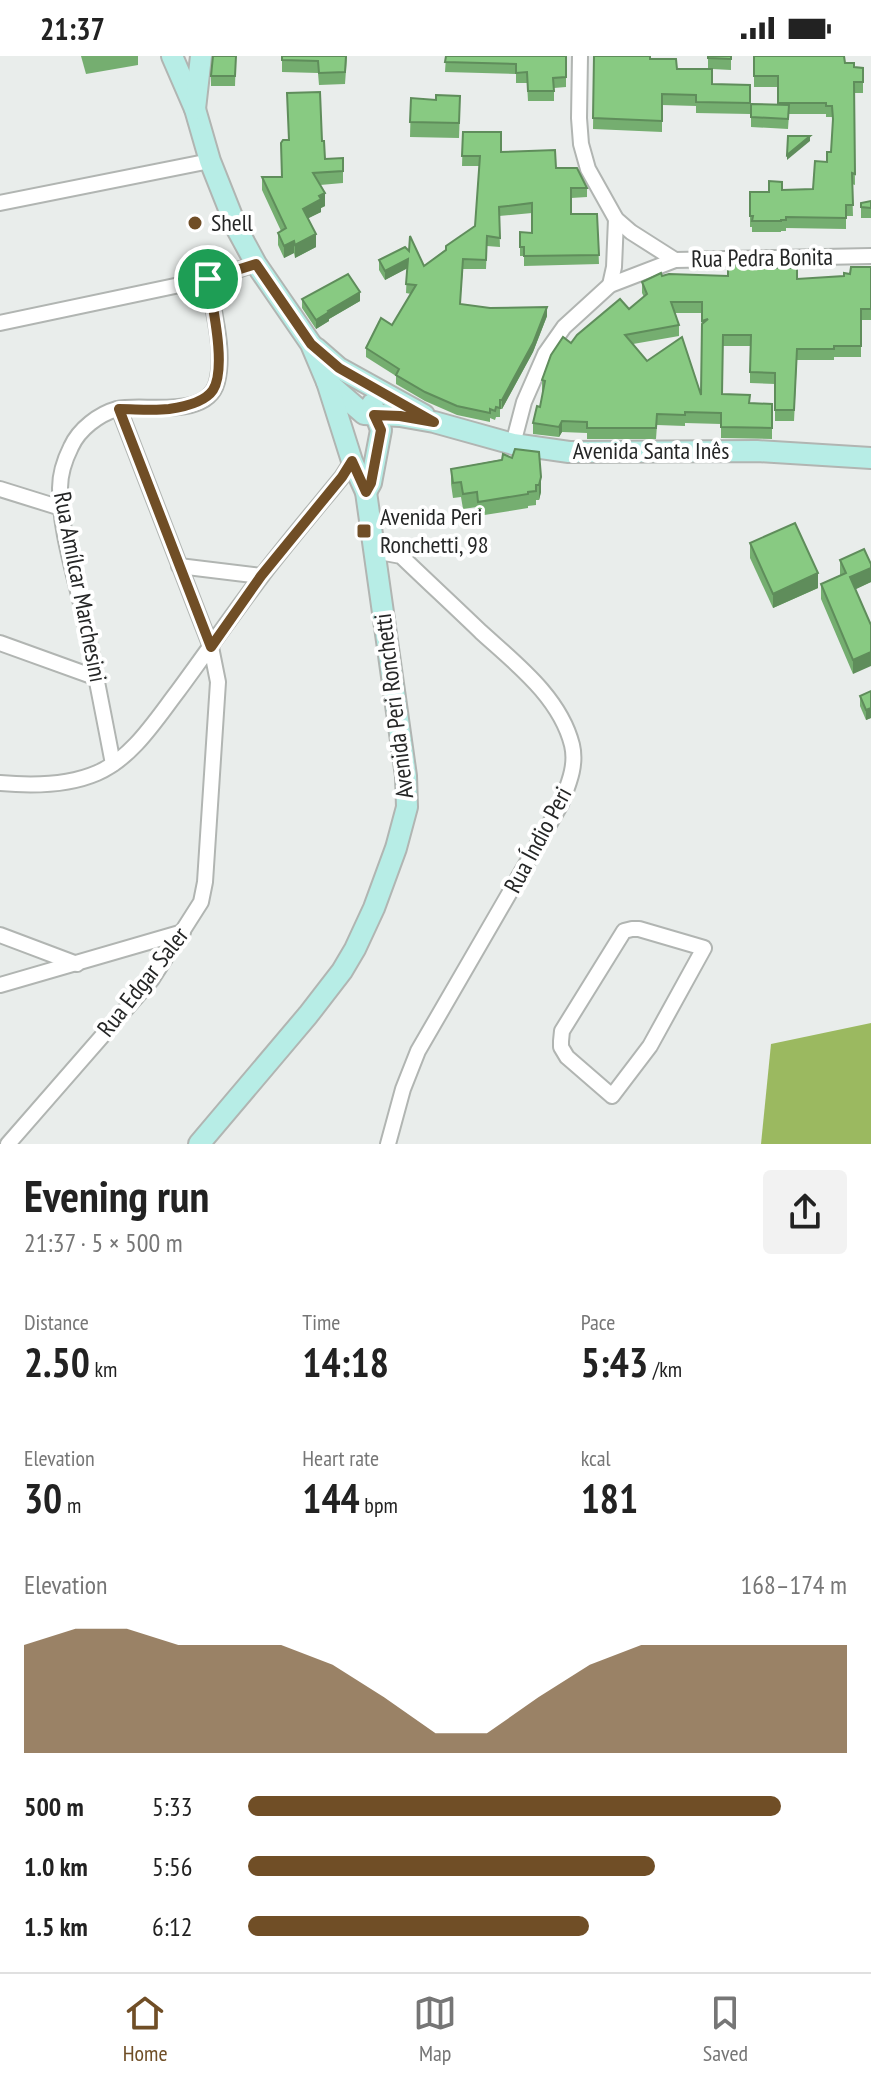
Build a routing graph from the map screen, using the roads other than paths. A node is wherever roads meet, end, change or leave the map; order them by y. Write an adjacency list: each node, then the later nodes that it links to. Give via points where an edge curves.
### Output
1 (172, 56): 4 (main road)
2 (201, 56): 4 (main road)
3 (580, 56): 7 (street, via 581,144 588,169)
4 (195, 109): 5 (main road)
5 (210, 161): 6 (street); 10 (main road)
6 (0, 203)
7 (616, 219): 9 (street); 12 (street)
8 (871, 256): 9 (street, Rua Pedra Bonita)
9 (675, 260): 12 (street, Rua Pedra Bonita)
10 (256, 264): 11 (street); 14 (main road)
11 (208, 279): 13 (street); 16 (street, Rua Amílcar Marchesini, via 219,350 214,389 189,405)
12 (610, 285): 19 (street, via 564,327 545,354)
13 (0, 323)
14 (333, 375): 15 (main road, Avenida Santa Inês); 17 (main road); 21 (main road)
15 (397, 399): 17 (main road); 18 (main road, Avenida Santa Inês)
16 (119, 409): 24 (street, Rua Amílcar Marchesini, via 96,419 72,443 60,484); 26 (street, Rua Edgar Saler)
17 (370, 411): 18 (main road, Avenida Santa Inês); 21 (main road); 23 (main road, via 381,430)
18 (434, 422): 19 (main road, Avenida Santa Inês)
19 (513, 444): 20 (main road, Avenida Santa Inês, via 583,452 757,451)
20 (871, 458)
21 (352, 461): 23 (main road); 27 (street)
22 (0, 489): 24 (street)
23 (366, 492): 25 (main road, Avenida Peri Ronchetti)
24 (61, 508): 30 (street, Rua Amílcar Marchesini)
25 (374, 551): 39 (main road, Avenida Peri Ronchetti, via 406,776 407,807 396,848 342,971); 40 (street, Rua Índio Peri, via 401,556 531,679 567,730 573,761 561,804 418,1051)
26 (179, 566): 27 (street); 29 (street, Rua Edgar Saler)
27 (261, 576): 29 (street)
28 (0, 643): 30 (street)
29 (211, 647): 31 (street, via 147,731); 33 (street, Rua Edgar Saler, via 218,682 205,882 201,902)
30 (97, 678): 31 (street, Rua Amílcar Marchesini)
31 (113, 764): 32 (street, via 73,781)
32 (0, 783)
33 (183, 932): 35 (street); 38 (street, Rua Edgar Saler, via 152,979)
34 (0, 935): 35 (street)
35 (77, 964): 36 (street)
36 (0, 985)
37 (612, 1096): 37 (street, via 561,1047 562,1031 584,994 624,931 639,929 704,948 650,1046)
38 (8, 1144)
39 (199, 1144)
40 (388, 1144)

